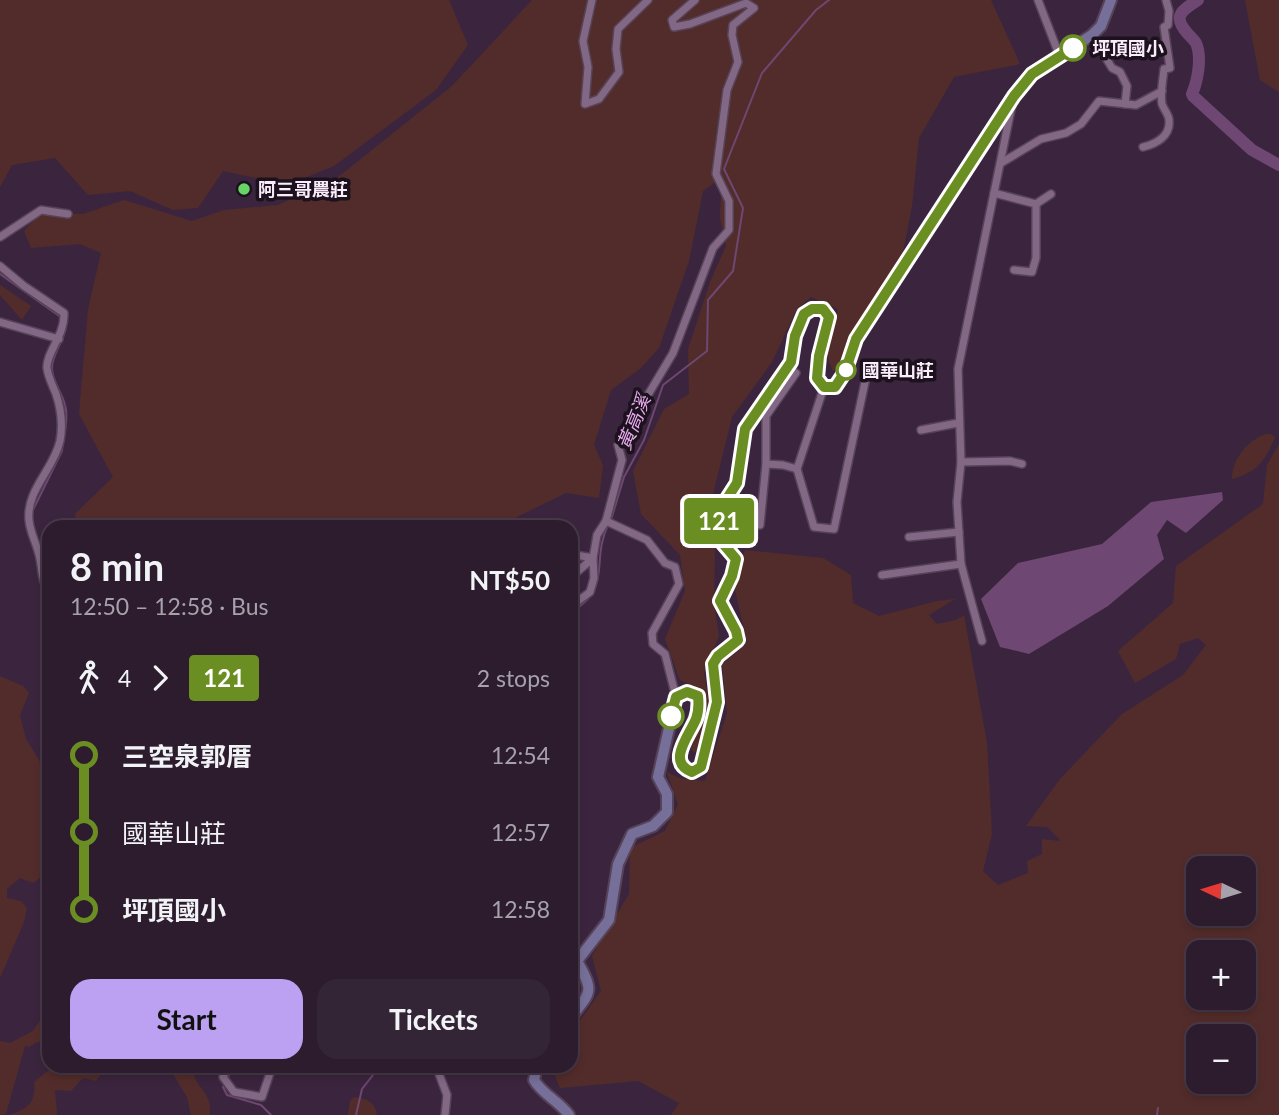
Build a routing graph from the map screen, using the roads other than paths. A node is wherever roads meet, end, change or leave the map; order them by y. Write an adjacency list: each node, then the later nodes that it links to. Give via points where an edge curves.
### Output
1 (592, 0): 2 (street, via 583,41 588,67 585,104 599,99 619,72 618,29)
2 (648, 0)
3 (695, 0): 32 (street, via 673,20 674,27 746,3 754,8 733,25 738,62 727,90 716,174 729,201 729,230 713,248 673,354 618,444 622,460)
4 (1038, 0): 8 (street)
5 (1111, 0): 7 (street, via 1101,26)
6 (1166, 0): 9 (street, via 1168,25 1164,27 1170,68 1164,69)
7 (1092, 35): 8 (street); 10 (street, via 1127,86)
8 (1060, 57): 11 (street, via 1032,74 1014,96)
9 (1163, 91): 10 (street, via 1136,105); 12 (street, via 1168,129 1155,144)
10 (1125, 104): 13 (street, via 1099,101 1081,124 1041,139)
11 (1006, 118): 13 (street); 25 (street, via 856,339 835,387)
12 (1143, 148)
13 (1001, 163): 14 (street)
14 (994, 193): 16 (street); 26 (street, via 958,369)
15 (1051, 194): 16 (street)
16 (1036, 204): 20 (street, via 1032,272)
17 (68, 214): 18 (street, via 41,210)
18 (0, 237)
19 (0, 266): 22 (street, via 64,313)
20 (1014, 270)
21 (0, 322): 22 (street)
22 (59, 340): 40 (street, via 47,367 62,416 60,441 29,510)
23 (869, 368): 31 (street, via 834,529 814,527)
24 (796, 373): 29 (street, via 766,416)
25 (824, 387): 31 (street); 44 (street, via 817,378 829,317 823,309 812,309 804,314 795,336 791,362 745,429 737,483 719,511 719,539 736,559 720,601 738,640 713,664 717,702 701,767 692,772 684,769 680,752 697,718 698,696 687,692)
26 (958, 424): 27 (street); 28 (street)
27 (921, 429)
28 (961, 462): 30 (street); 34 (street)
29 (766, 464): 31 (street); 33 (street)
30 (1022, 464)
31 (797, 469)
32 (606, 521): 37 (street, via 597,535); 44 (street, via 647,540 665,563 675,567 679,584 652,633 653,644 665,654)
33 (760, 525)
34 (959, 532): 35 (street); 38 (street)
35 (909, 537)
36 (578, 555): 37 (street)
37 (593, 558): 39 (street); 42 (street, via 590,593)
38 (961, 564): 41 (street); 43 (street)
39 (578, 571)
40 (42, 574)
41 (882, 575)
42 (578, 601)
43 (982, 641)
44 (676, 697): 45 (street, via 658,777 667,794 667,812 653,826 632,834 618,864 609,919)
45 (578, 960)
46 (578, 963): 47 (street, via 589,982 589,994)
47 (578, 1008)
48 (225, 1073): 49 (street, via 234,1092 262,1097)
49 (272, 1073)
50 (439, 1073): 52 (street, via 447,1095)
51 (536, 1073): 53 (street, via 541,1091)
52 (445, 1115)
53 (569, 1115)

